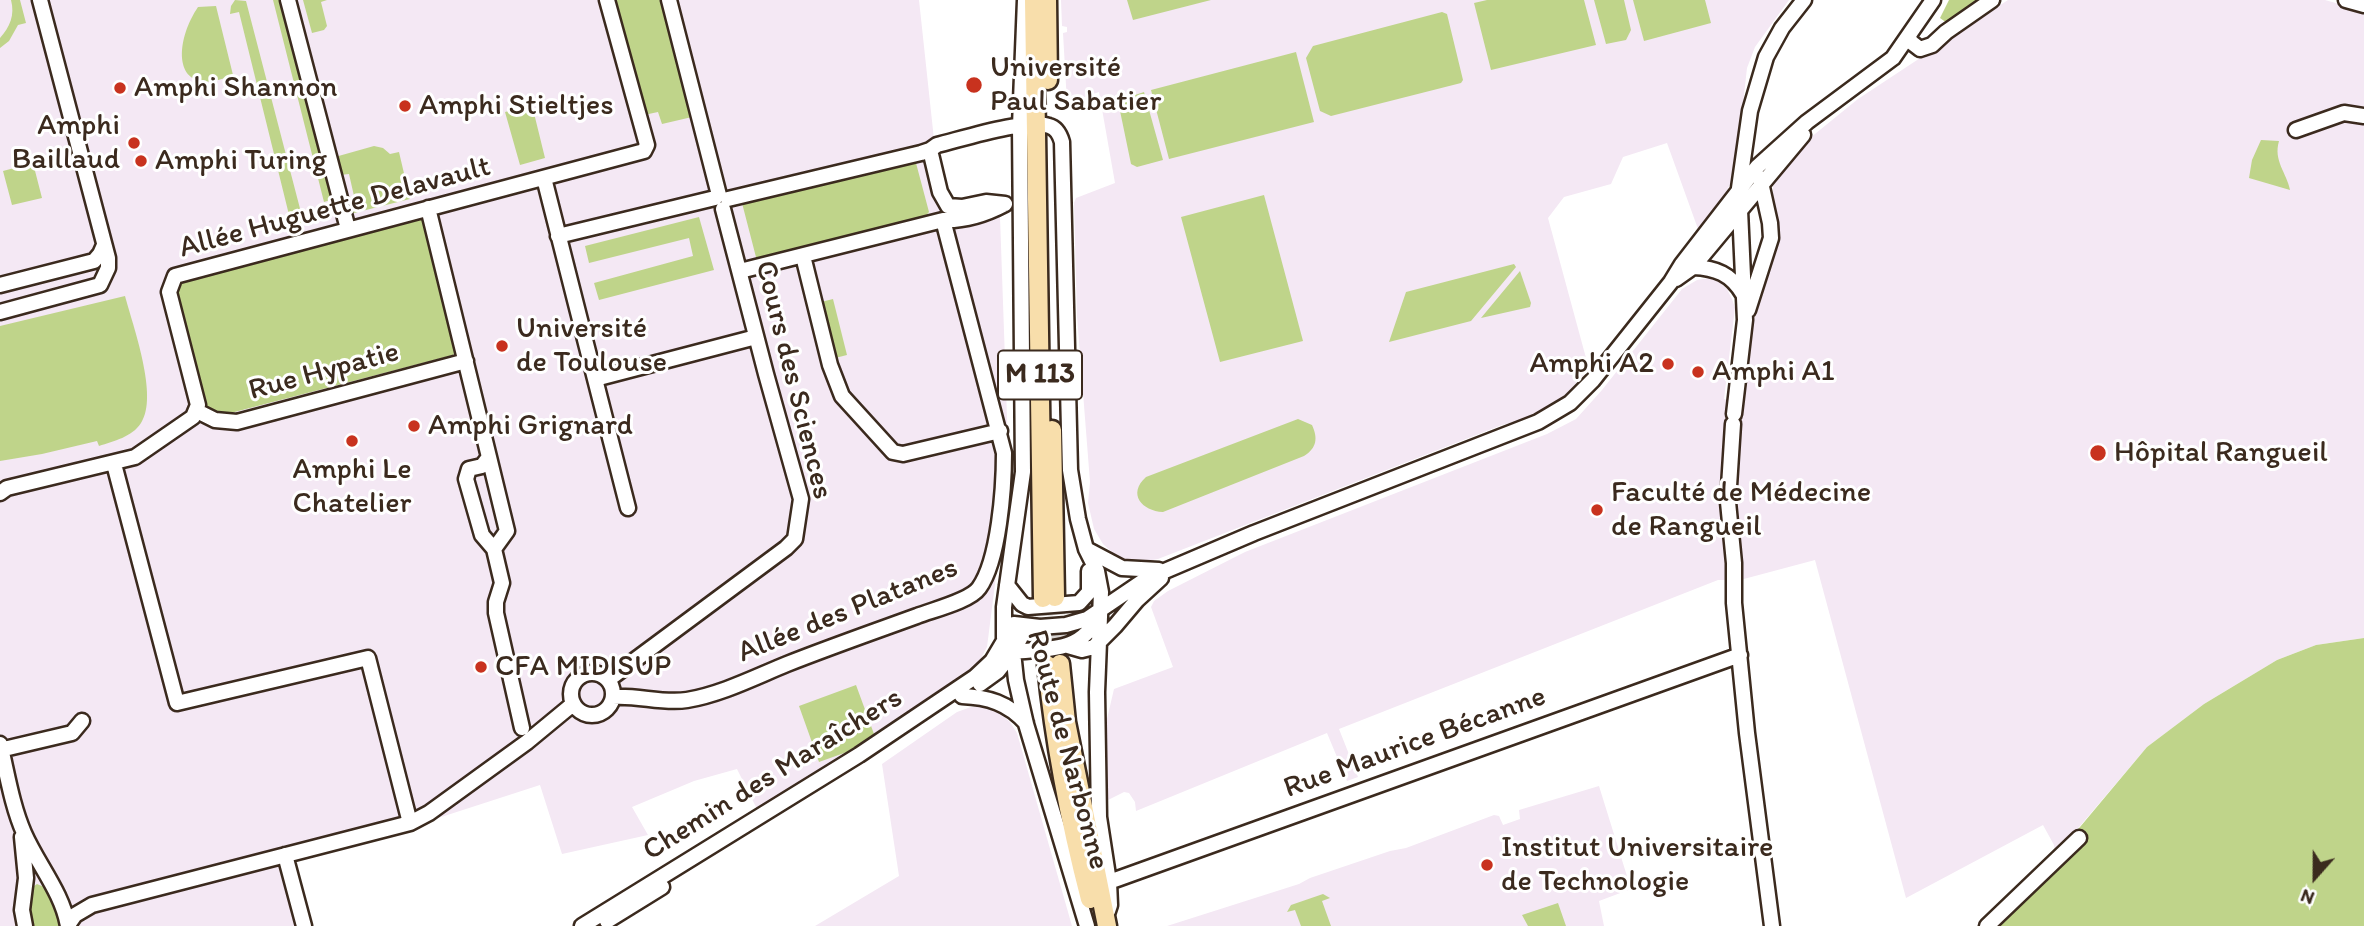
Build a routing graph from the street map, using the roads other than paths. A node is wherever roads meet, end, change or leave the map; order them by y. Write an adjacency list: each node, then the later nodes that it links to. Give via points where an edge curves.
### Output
1 (40, 0): 32 (street)
2 (288, 0): 30 (street)
3 (607, 0): 21 (street, Allée Huguette Delavault, via 645,151)
4 (669, 0): 24 (street, Cours des Sciences)
5 (1025, 0): 16 (street, Route de Narbonne)
6 (1034, 0): 16 (main road, Route de Narbonne / M 113)
7 (1047, 0): 16 (main road, Route de Narbonne / M 113)
8 (1804, 0): 18 (street, via 1766,57)
9 (1933, 0): 14 (street)
10 (1943, 0): 14 (street)
11 (1992, 0): 14 (street, via 1932,46 1920,49)
12 (2346, 0): 13 (street)
13 (2364, 5)
14 (1915, 36): 20 (street, via 1885,66 1807,122); 22 (street, via 1902,62 1810,128)
15 (2364, 116): 17 (street, via 2344,113)
16 (1028, 126): 19 (street); 26 (street, Route de Narbonne); 51 (street, Route de Narbonne, via 1057,130 1062,142 1070,470); 54 (main road, Route de Narbonne / M 113)
17 (2296, 130)
18 (1747, 136): 20 (street); 23 (street)
19 (930, 150): 24 (street); 25 (street, via 947,206)
20 (1757, 167): 22 (street); 23 (street)
21 (544, 178): 27 (street, Allée Huguette Delavault); 31 (street)
22 (1762, 183): 28 (street); 40 (street, via 1771,238)
23 (1739, 188): 28 (street); 36 (street)
24 (721, 200): 31 (street); 35 (street, Cours des Sciences)
25 (1005, 204): 26 (street); 29 (street, via 956,221)
26 (1021, 205): 53 (street, Route de Narbonne, via 1023,471)
27 (428, 208): 30 (street, Allée Huguette Delavault); 42 (street)
28 (1740, 209): 34 (street); 38 (street)
29 (943, 220): 33 (street); 45 (street, Allée des Platanes)
30 (348, 229): 44 (street, Allée Huguette Delavault, via 176,276 169,292)
31 (558, 236): 43 (street)
32 (104, 245): 37 (street, via 94,261); 39 (street, via 108,268 100,285)
33 (803, 256): 35 (street); 45 (street, via 842,396 893,452 903,454)
34 (1693, 267): 36 (street); 38 (street, via 1725,274)
35 (740, 271): 41 (street, Cours des Sciences)
36 (1671, 282): 52 (street, via 1592,380 1555,414)
37 (0, 285)
38 (1743, 294): 40 (street)
39 (0, 312)
40 (1745, 320): 61 (street, via 1728,502)
41 (756, 337): 43 (street, Cours des Sciences); 63 (street, Cours des Sciences, via 801,499 794,539)
42 (466, 361): 44 (street, Rue Hypatie, via 237,422 215,420); 46 (street)
43 (595, 379): 49 (street)
44 (197, 411): 47 (street, via 135,457)
45 (1000, 431): 65 (street, Allée des Platanes, via 1004,479 996,541 985,576 972,594 688,700)
46 (489, 457): 50 (street, via 507,531); 50 (street, via 482,466 469,469 466,479 482,535)
47 (114, 464): 48 (street); 71 (street, via 177,703 368,658)
48 (0, 492)
49 (628, 508)
50 (494, 549): 69 (street, via 502,583 496,613)
51 (1086, 549): 52 (street, via 1122,568); 53 (street, via 1091,587 1079,603 1028,607); 55 (street, Route de Narbonne, via 1097,571)
52 (1170, 570): 55 (street, via 1146,579); 58 (street)
53 (1007, 585): 57 (street, Route de Narbonne)
54 (1049, 598)
55 (1101, 608): 56 (street, via 1087,619); 58 (street, Route de Narbonne); 59 (street, via 1089,632)
56 (1040, 627): 57 (street, via 1014,624); 60 (street, Chemin des Maraîchers, via 1022,635)
57 (1004, 638): 60 (street, Route de Narbonne); 83 (street, Chemin des Maraîchers, via 989,665 966,684)
58 (1099, 642): 59 (street, via 1088,649); 75 (street, Route de Narbonne, via 1099,817)
59 (1068, 646): 60 (street)
60 (1013, 652): 64 (street, Chemin des Maraîchers, via 998,671); 68 (street, Route de Narbonne)
61 (1740, 655): 75 (street, Rue Maurice Bécanne); 86 (street)
62 (1053, 665): 79 (main road, Route de Narbonne)
63 (608, 680): 65 (street); 66 (street, via 594,673 580,676 571,689)
64 (962, 696): 68 (street, via 1000,703); 84 (street, Chemin des Maraîchers, via 832,783)
65 (613, 697): 66 (street, via 608,708 592,715)
66 (573, 704): 71 (street, via 527,742)
67 (82, 721): 70 (street, via 72,733)
68 (1026, 724): 85 (street, Route de Narbonne)
69 (522, 728)
70 (4, 748): 72 (street)
71 (410, 823): 74 (street)
72 (22, 829): 76 (street); 77 (street)
73 (2079, 838): 87 (street)
74 (285, 855): 78 (street); 82 (street)
75 (1109, 882): 79 (street, Route de Narbonne, via 1110,905)
76 (25, 889): 77 (street, via 38,880); 81 (street)
77 (55, 890): 78 (street, via 80,905); 80 (street)
78 (92, 905): 80 (street)
79 (1103, 924)
80 (68, 925)
81 (24, 926)
82 (304, 926)
83 (582, 926)
84 (599, 926)
85 (1087, 926)
86 (1772, 926)
87 (1987, 926)

